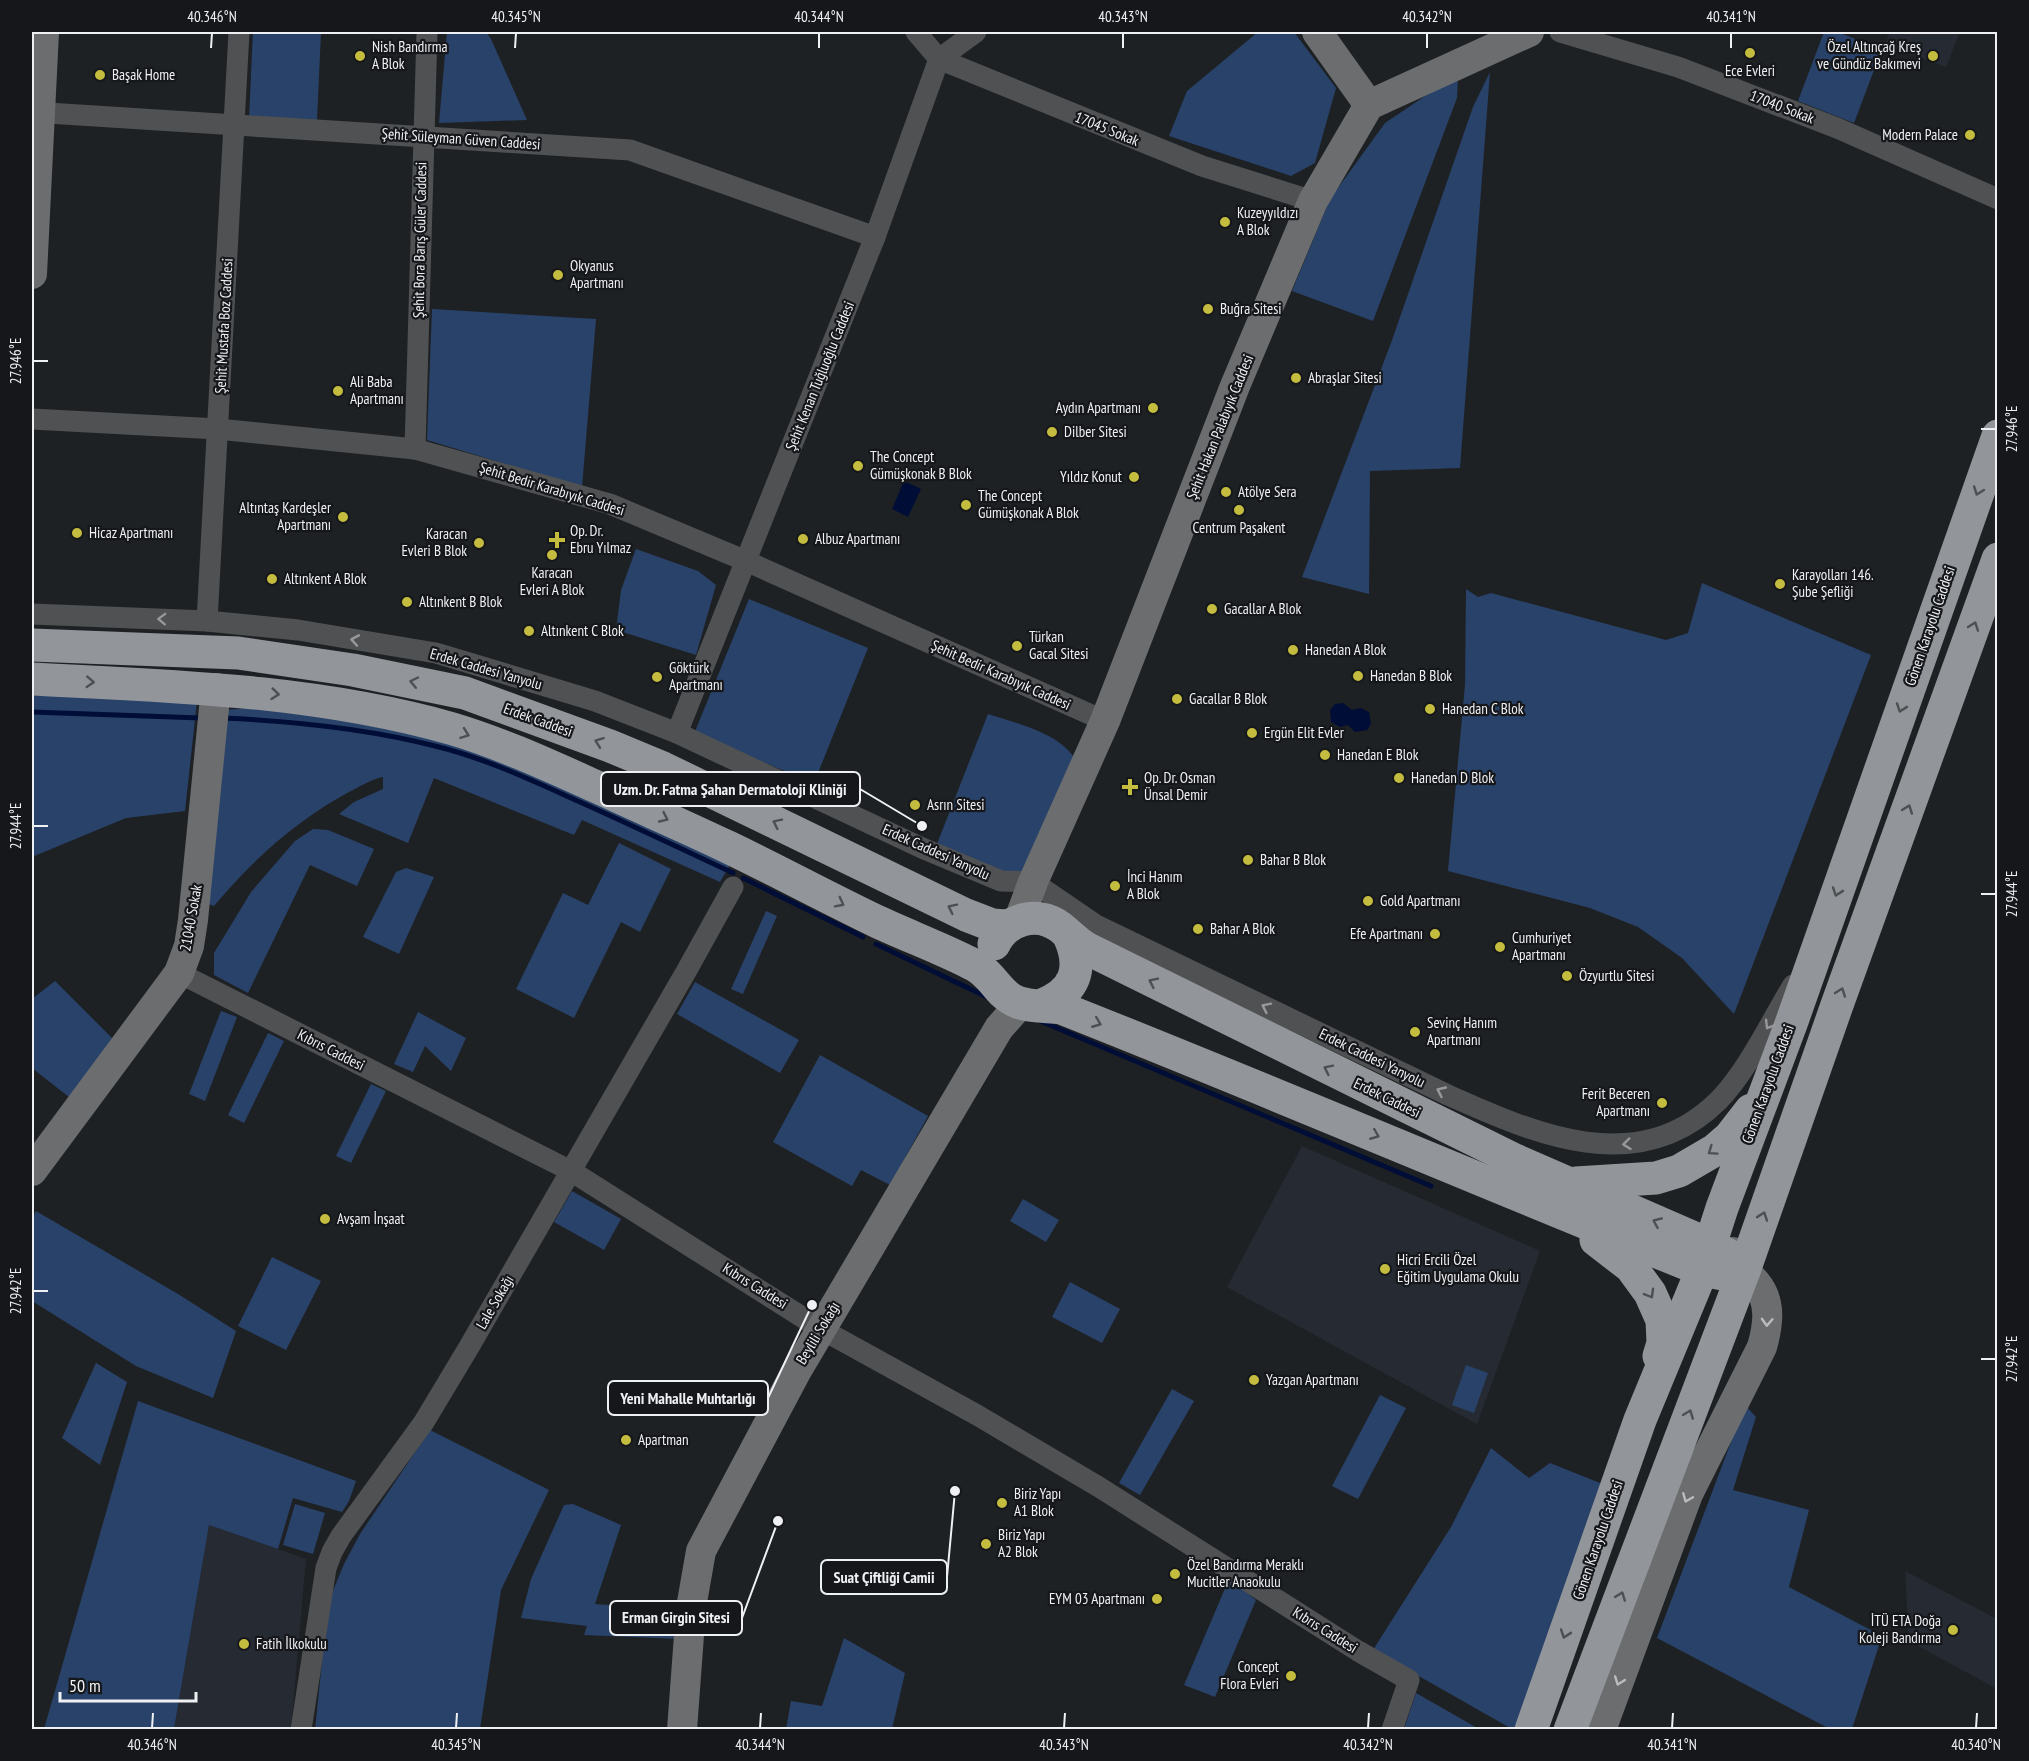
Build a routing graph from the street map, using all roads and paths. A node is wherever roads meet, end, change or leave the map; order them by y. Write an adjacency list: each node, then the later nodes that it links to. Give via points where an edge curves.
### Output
1 (44, 32): 11 (street)
2 (239, 32): 12 (street, Şehit Mustafa Boz Caddesi)
3 (427, 32): 13 (street, Şehit Bora Barış Güler Caddesi)
4 (916, 32): 9 (street, 17045 Sokak)
5 (976, 32): 9 (street)
6 (1317, 32): 10 (street)
7 (1529, 32): 10 (street)
8 (1560, 32): 14 (street, 17040 Sokak, via 1699,75 1837,128)
9 (939, 59): 15 (street, 17045 Sokak, via 1191,162); 16 (street, Şehit Kenan Tuğluoğlu Caddesi)
10 (1369, 105): 15 (street, Şehit Hakan Palabıyık Caddesi)
11 (36, 113): 12 (street, Şehit Süleyman Güven Caddesi); 17 (street)
12 (235, 124): 13 (street, Şehit Süleyman Güven Caddesi); 19 (street, Şehit Mustafa Boz Caddesi)
13 (422, 137): 16 (street, Şehit Süleyman Güven Caddesi, via 630,150); 21 (street, Şehit Bora Barış Güler Caddesi)
14 (1998, 199)
15 (1313, 201): 29 (street, Şehit Hakan Palabıyık Caddesi, via 1235,386)
16 (875, 237): 23 (street, Şehit Kenan Tuğluoğlu Caddesi)
17 (32, 274)
18 (32, 419): 19 (street, Şehit Bedir Karabıyık Caddesi)
19 (218, 429): 21 (street, Şehit Bedir Karabıyık Caddesi); 25 (street, Şehit Mustafa Boz Caddesi)
20 (1998, 436): 33 (highway, Gönen Karayolu Caddesi, one-way to 33)
21 (415, 448): 23 (street, Şehit Bedir Karabıyık Caddesi, via 610,504)
22 (1998, 559): 42 (highway, one-way to 22)
23 (746, 561): 29 (street, Şehit Bedir Karabıyık Caddesi); 30 (street, Şehit Kenan Tuğluoğlu Caddesi)
24 (32, 614): 25 (street, Erdek Caddesi Yanyolu, one-way to 24)
25 (207, 621): 30 (street, Erdek Caddesi Yanyolu, one-way to 25, via 595,701 436,654 298,630)
26 (32, 645): 32 (highway, Erdek Caddesi, one-way to 26, via 992,925 966,915 663,768 465,693 353,670 238,653)
27 (32, 679): 28 (highway, Erdek Caddesi, one-way to 28)
28 (216, 688): 34 (street, 21040 Sokak, via 193,920); 35 (highway, Erdek Caddesi, one-way to 35, via 371,710 454,730 541,762 975,965)
29 (1104, 722): 32 (street, Şehit Hakan Palabıyık Caddesi)
30 (677, 733): 32 (street, Erdek Caddesi Yanyolu, via 1001,881)
31 (734, 887): 39 (street, Lale Sokağı)
32 (1034, 913): 33 (street, Erdek Caddesi Yanyolu, one-way to 32, via 1741,1071 1719,1100 1690,1122 1656,1138 1598,1145 1498,1117 1096,925); 35 (highway, via 997,937 991,949 989,964); 35 (highway, via 1075,949 1074,977 1056,999); 40 (highway, Erdek Caddesi, one-way to 32, via 1515,1160 1086,948)
33 (1821, 939): 36 (highway, Gönen Karayolu Caddesi)
34 (179, 973): 38 (street, 21040 Sokak); 39 (street, Kıbrıs Caddesi)
35 (1015, 995): 40 (highway, Erdek Caddesi, one-way to 40, via 1061,1008 1286,1098); 43 (street, Beylili Sokağı)
36 (1791, 1024): 37 (highway, Gönen Karayolu Caddesi); 42 (street, via 1730,1215 1728,1238)
37 (1773, 1072): 40 (highway, one-way to 40, via 1730,1137 1699,1160 1656,1178); 41 (highway, Gönen Karayolu Caddesi)
38 (32, 1171)
39 (571, 1171): 43 (street, Kıbrıs Caddesi); 45 (street, Lale Sokağı, via 424,1422 332,1552 326,1568)
40 (1566, 1199): 41 (highway, Erdek Caddesi); 44 (highway, one-way to 44, via 1631,1267 1650,1293 1662,1320 1663,1343)
41 (1706, 1258): 42 (highway, Erdek Caddesi, via 1730,1256); 44 (highway, Gönen Karayolu Caddesi)
42 (1744, 1271): 49 (highway, one-way to 42); 50 (street, one-way to 50, via 1756,1283 1767,1309 1768,1327 1762,1347 1688,1494)
43 (821, 1329): 46 (street, Beylili Sokağı, via 701,1551 691,1608); 47 (street, Kıbrıs Caddesi, via 1099,1487 1409,1680)
44 (1640, 1420): 48 (highway, Gönen Karayolu Caddesi, one-way to 48)
45 (301, 1730)
46 (682, 1730)
47 (1392, 1730)
48 (1531, 1730)
49 (1570, 1730)
50 (1601, 1730)

